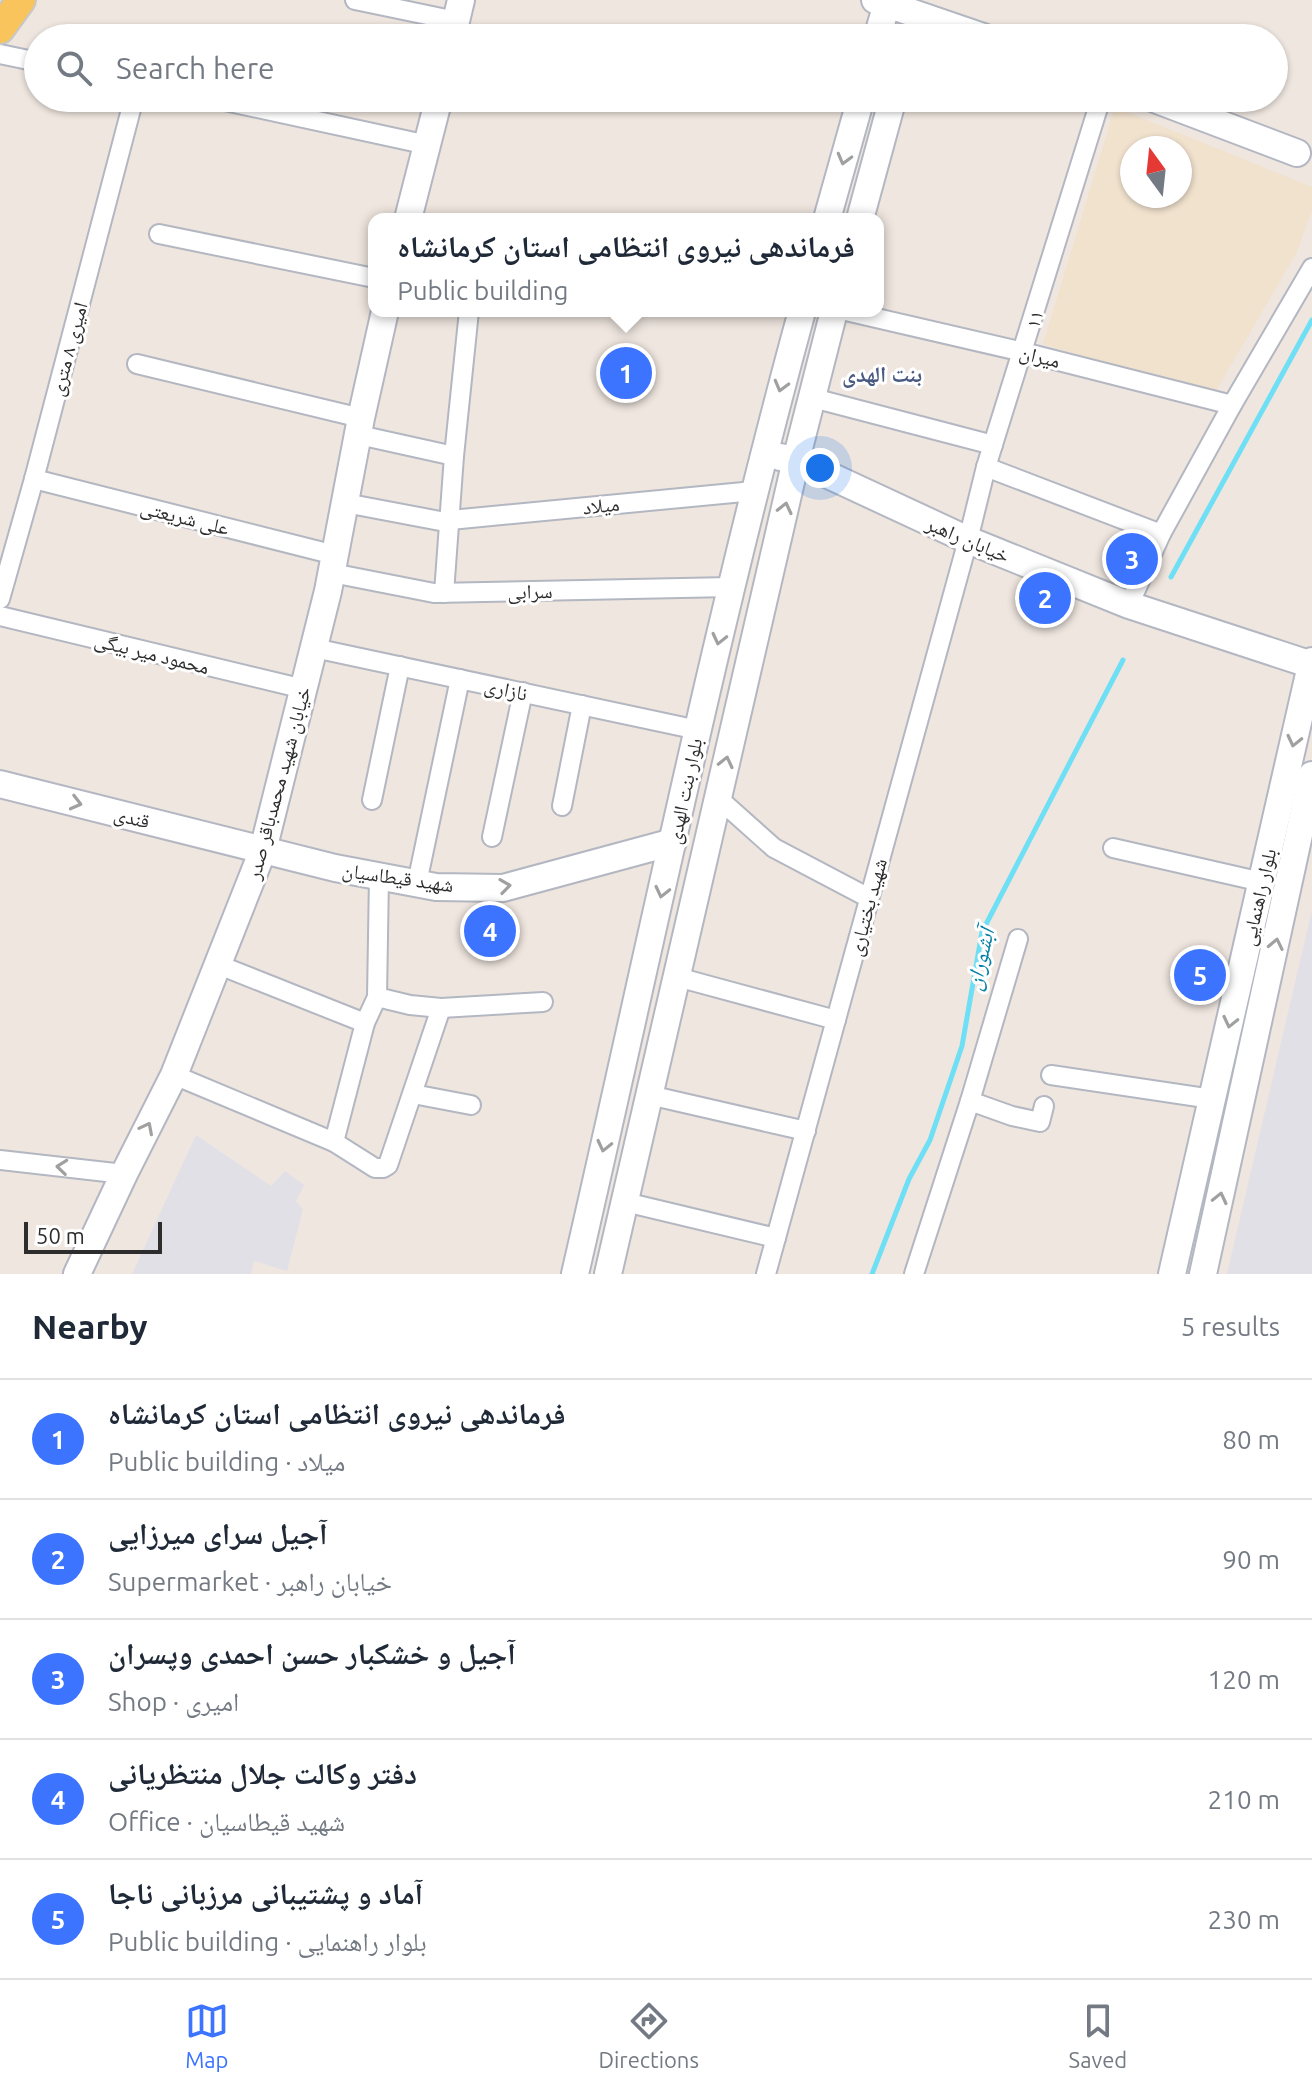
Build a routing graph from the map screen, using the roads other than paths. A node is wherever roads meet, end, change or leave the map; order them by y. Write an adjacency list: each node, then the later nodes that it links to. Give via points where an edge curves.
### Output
1 (21, 0): 8 (main road)
2 (355, 0): 5 (street)
3 (883, 1): 4 (main road); 6 (main road)
4 (915, 17): 7 (main road)
5 (456, 20)
6 (879, 24)
7 (939, 24)
8 (0, 29)
9 (0, 54): 10 (street)
10 (24, 59)
11 (130, 112): 41 (street, امیری ۸ متری)
12 (276, 112): 18 (street)
13 (436, 112): 18 (main road)
14 (857, 112): 21 (main road, one-way to 21)
15 (889, 112): 22 (main road)
16 (1097, 112): 31 (street, ۱۱)
17 (1189, 112): 19 (main road)
18 (428, 145): 20 (main road)
19 (1297, 153)
20 (410, 213)
21 (829, 213)
22 (862, 213)
23 (159, 234): 25 (street)
24 (1312, 268): 34 (street)
25 (368, 277)
26 (384, 317): 35 (main road, خیابان شهید محمدباقر صدر)
27 (468, 317): 38 (street)
28 (800, 317): 37 (main road, بلوار بنت الهدی, one-way to 37)
29 (833, 317): 33 (main road, بلوار بنت الهدی)
30 (872, 317): 31 (street, میران)
31 (1023, 352): 34 (street, میران); 36 (street, ۱۱)
32 (137, 364): 35 (street)
33 (813, 398): 36 (street); 39 (main road, بلوار بنت الهدی)
34 (1232, 405): 45 (street)
35 (360, 427): 38 (street); 43 (main road, خیابان شهید محمدباقر صدر)
36 (993, 445): 40 (street, ۱۱)
37 (763, 453): 39 (main road, خیابان راهبر); 42 (main road, بلوار بنت الهدی)
38 (454, 456): 44 (street)
39 (796, 460): 46 (main road, خیابان راهبر); 63 (main road, بلوار بنت الهدی, one-way to 39)
40 (986, 467): 45 (street); 46 (street, ۱۱)
41 (34, 479): 47 (street, علی شریعتی); 50 (street, امیری ۸ متری)
42 (754, 491): 44 (street, میلاد); 48 (main road, بلوار بنت الهدی)
43 (345, 503): 44 (street, میلاد); 47 (main road, خیابان شهید محمدباقر صدر)
44 (448, 520): 49 (street)
45 (1161, 534): 51 (street)
46 (968, 540): 51 (main road, خیابان راهبر); 73 (street, شهید بختیاری)
47 (334, 564): 49 (street, سرابی); 53 (main road, خیابان شهید محمدباقر صدر)
48 (731, 587): 49 (street, سرابی); 60 (main road, بلوار بنت الهدی, one-way to 60)
49 (444, 593)
50 (0, 599)
51 (1129, 605): 54 (main road, خیابان راهبر)
52 (0, 616): 57 (street, محمود میر بیگی)
53 (314, 648): 55 (street, نازاری); 57 (main road, خیابان شهید محمدباقر صدر)
54 (1312, 664): 71 (main road, بلوار راهنمایی, one-way to 71)
55 (400, 666): 56 (street, نازاری); 64 (street)
56 (460, 679): 58 (street, نازاری); 72 (street)
57 (304, 689): 69 (main road, خیابان شهید محمدباقر صدر)
58 (523, 692): 59 (street, نازاری); 66 (street)
59 (582, 705): 60 (street, نازاری); 65 (street)
60 (698, 730): 67 (main road, بلوار بنت الهدی)
61 (1312, 775): 104 (main road, بلوار راهنمایی, one-way to 61)
62 (0, 784): 69 (main road, قندی, one-way to 69)
63 (718, 798): 73 (street, via 774,848); 76 (main road, بلوار بنت الهدی)
64 (372, 800)
65 (562, 806)
66 (492, 837)
67 (673, 842): 72 (main road, شهید قیطاسیان, one-way to 67, via 503,888); 82 (main road, بلوار بنت الهدی, one-way to 82)
68 (1113, 848): 71 (street)
69 (263, 850): 70 (main road, شهید قیطاسیان); 75 (main road, خیابان شهید محمدباقر صدر)
70 (379, 876): 72 (main road, شهید قیطاسیان); 77 (street)
71 (1262, 882): 88 (main road, بلوار راهنمایی, one-way to 88)
72 (417, 883)
73 (869, 898): 80 (street, شهید بختیاری)
74 (1018, 939): 89 (street)
75 (219, 965): 81 (street); 84 (main road, خیابان شهید محمدباقر صدر)
76 (677, 977): 80 (street); 83 (main road, بلوار بنت الهدی)
77 (377, 997): 79 (street); 81 (street)
78 (543, 1002): 79 (street)
79 (441, 1008): 86 (street)
80 (836, 1020): 92 (street, شهید بختیاری)
81 (365, 1023): 93 (street)
82 (629, 1039): 83 (main road); 99 (main road, بلوار بنت الهدی, one-way to 99)
83 (661, 1046): 87 (main road, بلوار بنت الهدی)
84 (174, 1075): 93 (street); 95 (main road, خیابان شهید محمدباقر صدر, one-way to 84)
85 (1051, 1075): 88 (street)
86 (413, 1094): 90 (street); 93 (street, via 388,1165 375,1168)
87 (649, 1095): 92 (street); 96 (main road, بلوار بنت الهدی)
88 (1212, 1099): 103 (main road, بلوار راهنمایی)
89 (970, 1101): 91 (street, via 1040,1122); 102 (street)
90 (471, 1105)
91 (1044, 1106)
92 (806, 1131): 97 (street, شهید بختیاری)
93 (334, 1142)
94 (0, 1160): 95 (street, one-way to 94)
95 (124, 1174): 98 (main road, خیابان شهید محمدباقر صدر)
96 (625, 1202): 97 (street); 100 (main road, بلوار بنت الهدی)
97 (776, 1238): 101 (street, شهید بختیاری)
98 (77, 1274)
99 (575, 1274)
100 (608, 1274)
101 (766, 1274)
102 (914, 1274)
103 (1172, 1274)
104 (1203, 1274)

